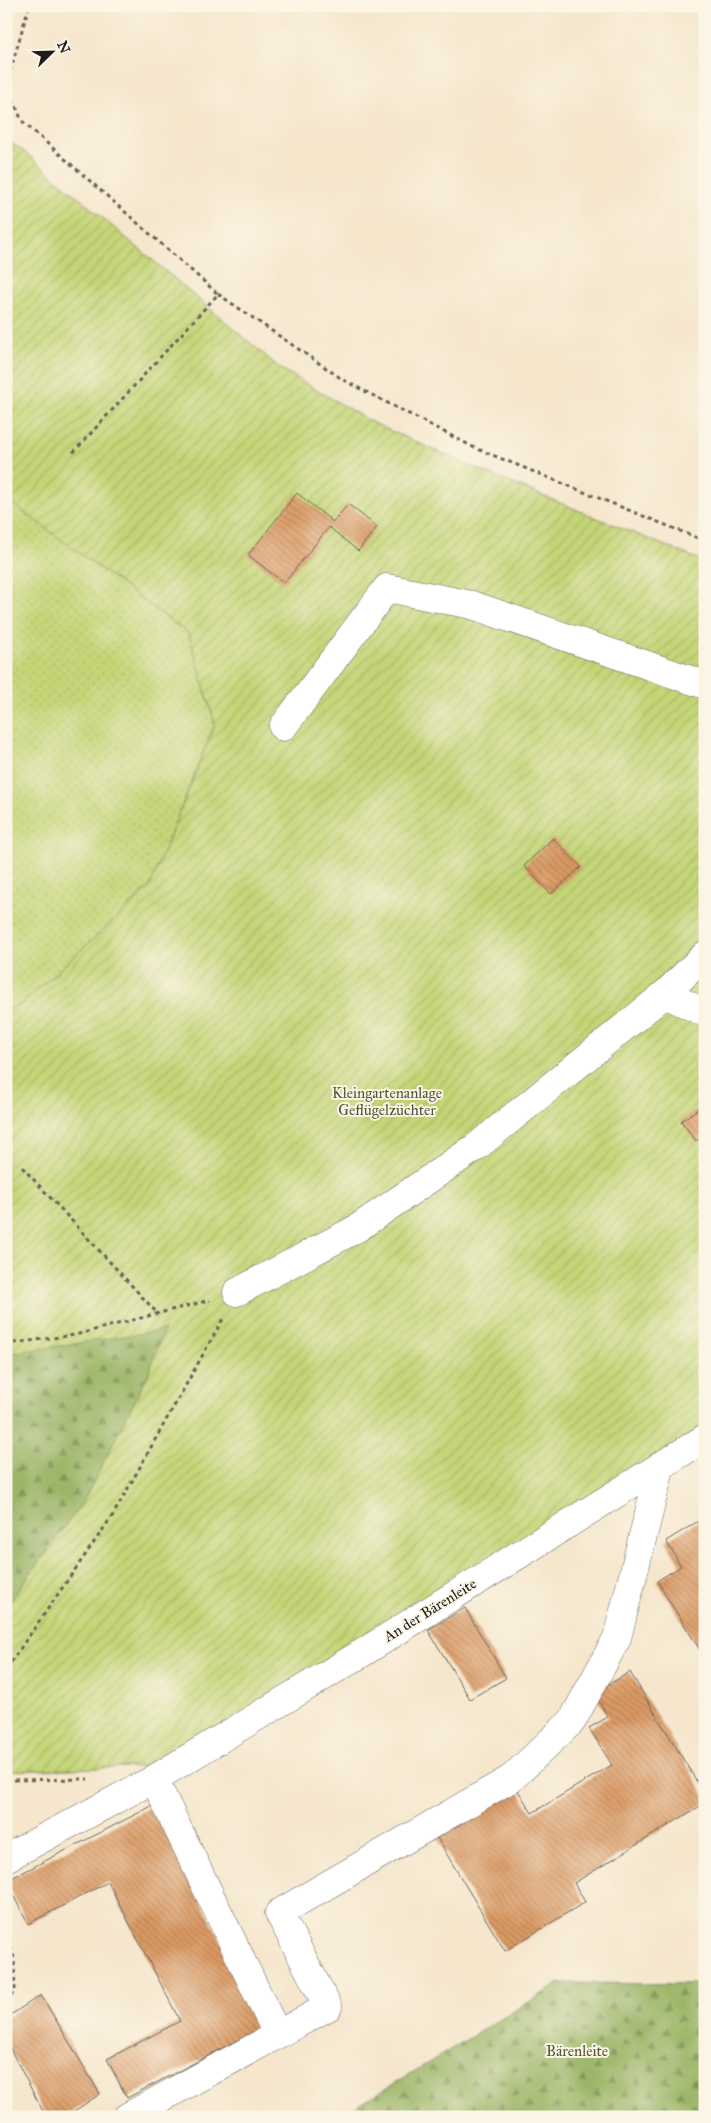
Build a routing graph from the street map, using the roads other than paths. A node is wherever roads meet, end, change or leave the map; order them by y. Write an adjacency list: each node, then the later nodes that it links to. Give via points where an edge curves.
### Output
1 (705, 685): 2 (street, via 472,605 387,588)
2 (283, 727)
3 (705, 955): 4 (street)
4 (665, 994): 5 (street); 6 (street, via 476,1147 356,1229)
5 (705, 1013)
6 (237, 1292)
7 (705, 1438): 8 (street, An der Bärenleite)
8 (661, 1465): 9 (street, An der Bärenleite, via 359,1655); 11 (street, via 618,1638 572,1722 512,1778 279,1913 328,2007)
9 (154, 1779): 10 (street, An der Bärenleite); 11 (street)
10 (6, 1858)
11 (277, 2034): 12 (street)
12 (127, 2117)

